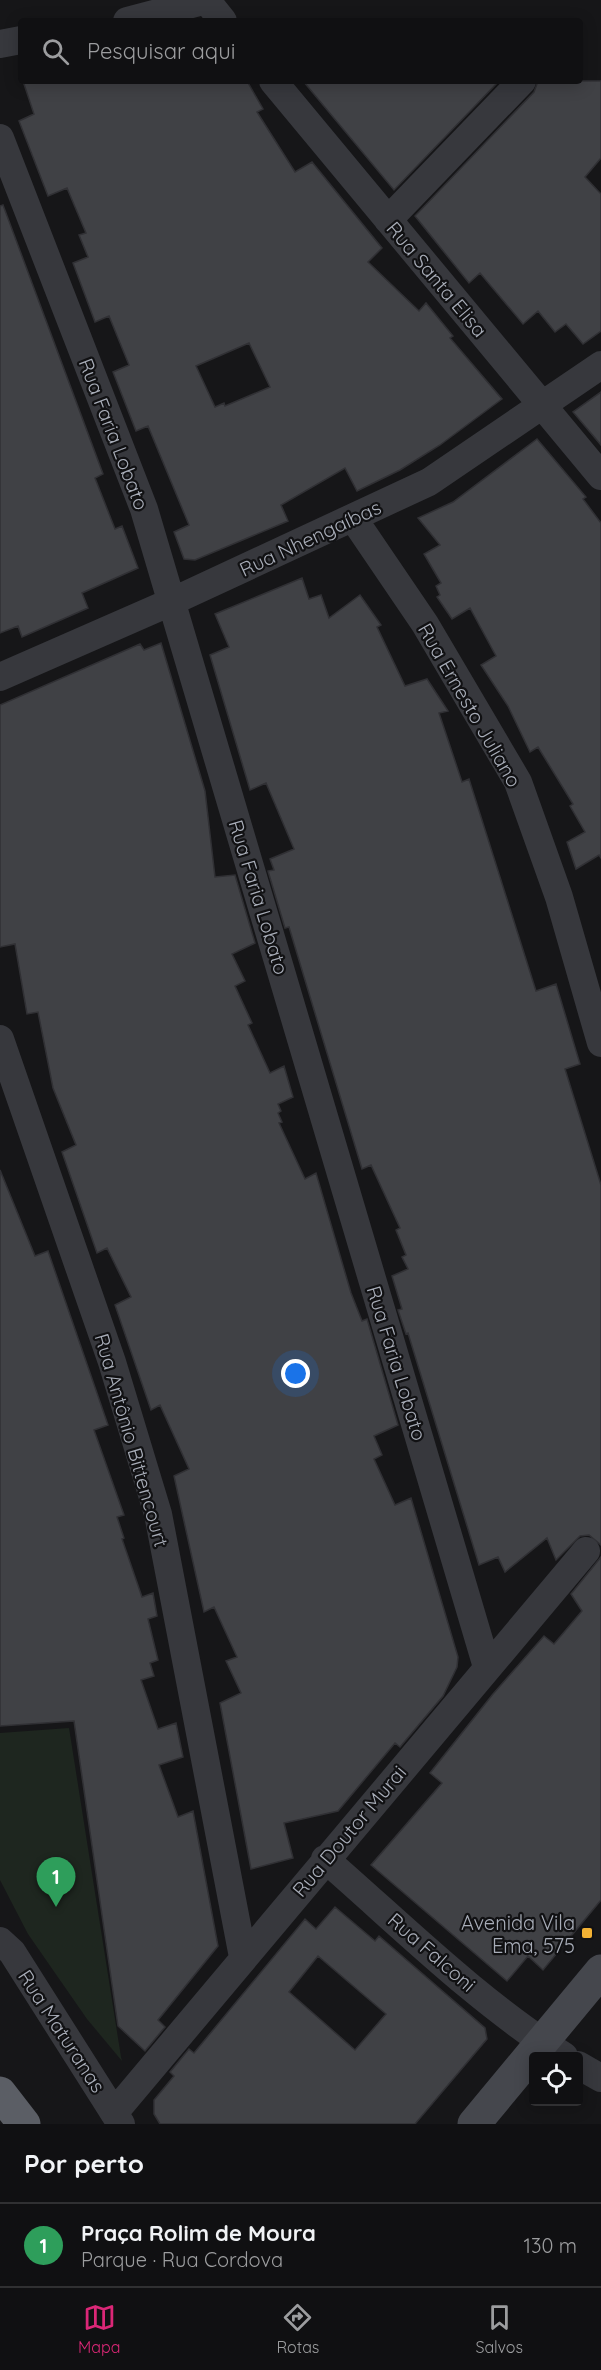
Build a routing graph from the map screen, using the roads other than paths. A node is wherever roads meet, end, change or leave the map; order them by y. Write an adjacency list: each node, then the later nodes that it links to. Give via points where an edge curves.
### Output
1 (212, 7): 2 (street)
2 (145, 18)
3 (18, 41): 4 (street)
4 (0, 44)
5 (275, 84): 8 (street, Rua Santa Elisa)
6 (519, 84): 8 (street)
7 (0, 138): 13 (street, Rua Faria Lobato, via 144,509)
8 (388, 220): 10 (street, Rua Santa Elisa)
9 (601, 365): 10 (street, Rua Nhengaíbas)
10 (542, 407): 11 (street, Rua Santa Elisa); 12 (street, Rua Nhengaíbas, via 429,483)
11 (601, 476)
12 (353, 518): 13 (street, Rua Nhengaíbas); 15 (street, Rua Ernesto Juliano, via 425,624 518,783)
13 (171, 602): 14 (street, Rua Nhengaíbas); 19 (street, Rua Faria Lobato)
14 (0, 677)
15 (596, 1000): 17 (street, Rua Ernesto Juliano)
16 (0, 1039): 23 (street, Rua Antônio Bittencourt, via 112,1362 158,1514)
17 (601, 1043)
18 (585, 1551): 19 (street, Rua Doutor Murai)
19 (487, 1667): 20 (street, Rua Doutor Murai)
20 (325, 1859): 23 (street, Rua Doutor Murai); 25 (street, Rua Falconi, via 467,1983)
21 (0, 1926): 22 (street, Rua Maturanas)
22 (6, 1946): 29 (street, Rua Maturanas)
23 (243, 1958): 29 (street, Rua Doutor Murai)
24 (601, 1971): 25 (main road)
25 (552, 2049): 31 (main road)
26 (583, 2067): 27 (street)
27 (601, 2078)
28 (0, 2093): 30 (highway)
29 (118, 2118)
30 (24, 2124)
31 (474, 2124)

